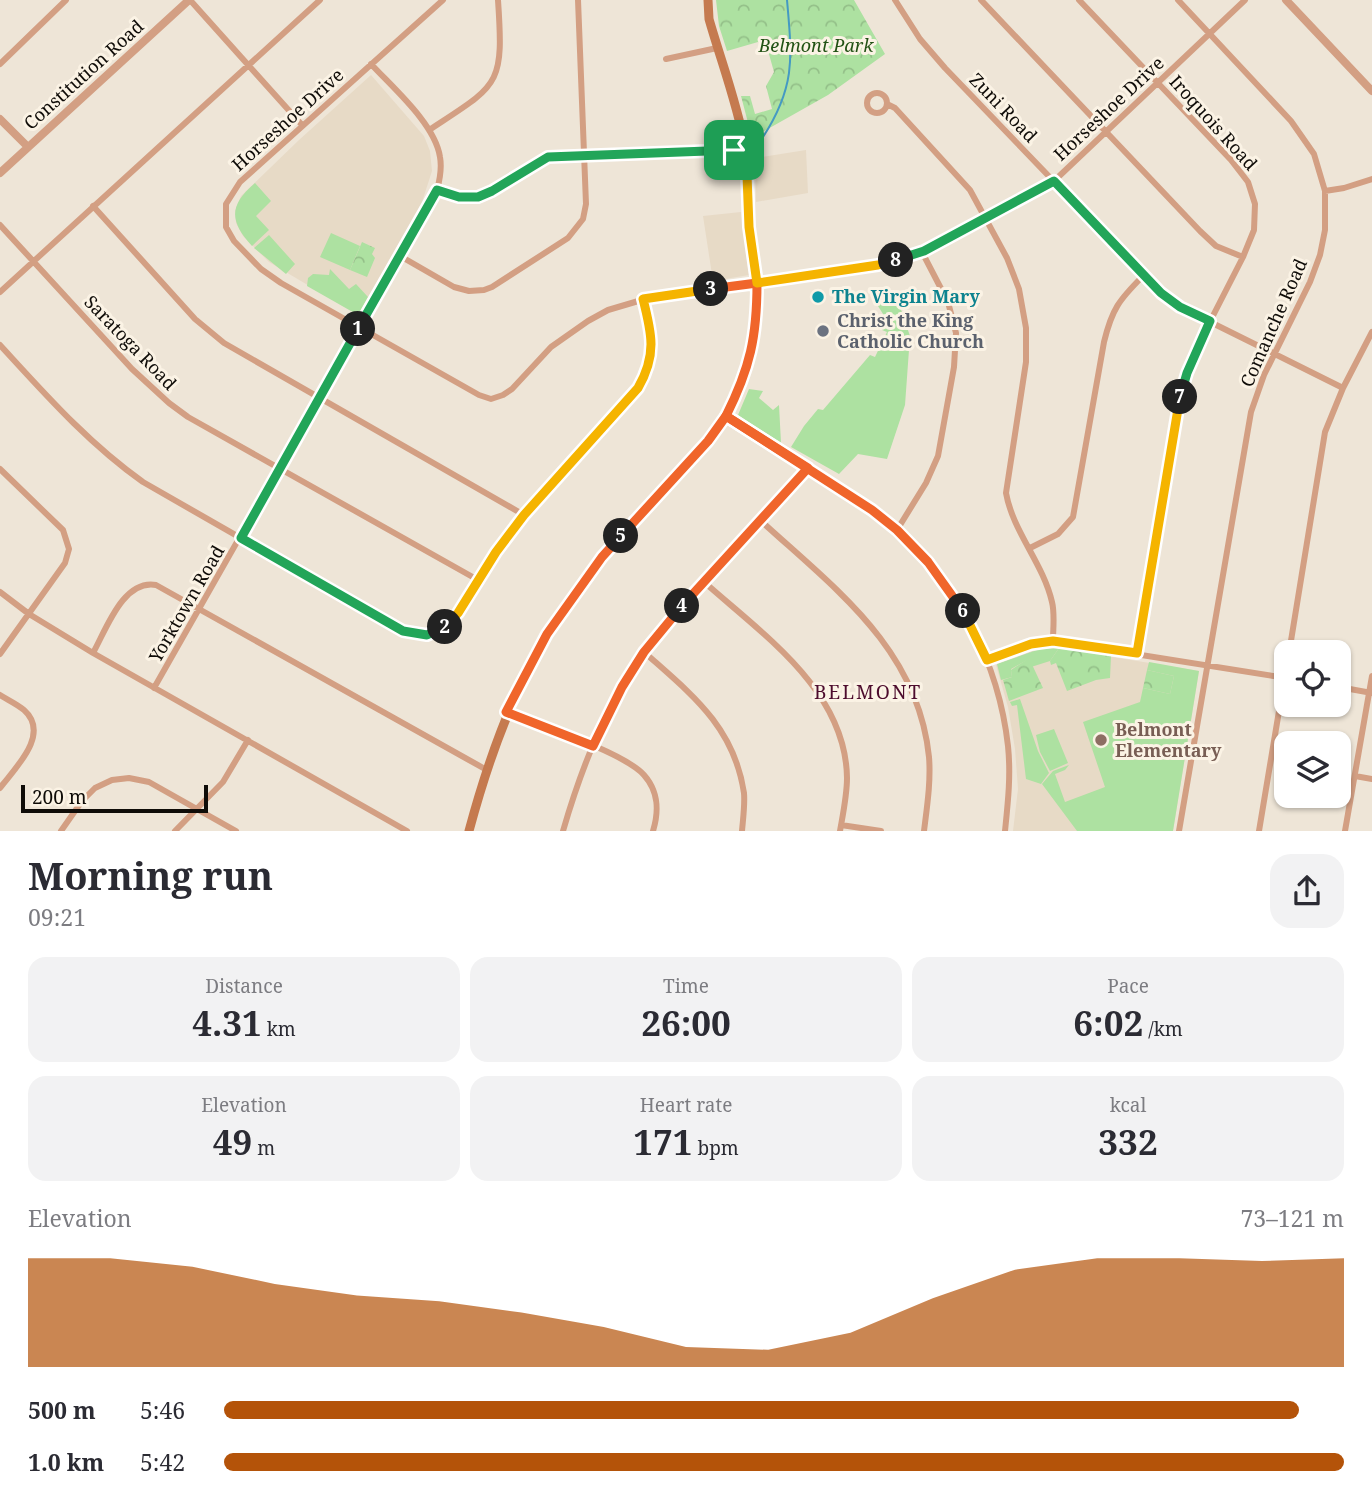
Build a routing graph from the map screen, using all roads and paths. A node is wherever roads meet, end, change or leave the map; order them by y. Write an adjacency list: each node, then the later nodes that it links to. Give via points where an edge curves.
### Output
1 (66, 0): 17 (street)
2 (189, 0): 19 (street); 27 (street, Constitution Road)
3 (320, 0): 19 (street)
4 (443, 0): 18 (street, Horseshoe Drive)
5 (498, 0): 25 (street, via 500,57 495,78 477,98)
6 (578, 0): 29 (street)
7 (708, 0): 15 (main road)
8 (895, 0): 32 (street, Zuni Road, via 945,68)
9 (981, 0): 26 (street)
10 (1079, 0): 20 (street, Iroquois Road)
11 (1178, 0): 14 (street, Comanche Road)
12 (1245, 0): 14 (street, Horseshoe Drive)
13 (1286, 0): 21 (street)
14 (1210, 34): 20 (street, Horseshoe Drive); 34 (street, Comanche Road, via 1291,121 1314,154)
15 (718, 48): 16 (street); 28 (main road)
16 (666, 59)
17 (0, 64)
18 (372, 64): 24 (street, Horseshoe Drive); 25 (street, Yorktown Road)
19 (248, 65): 24 (street); 35 (street)
20 (1158, 83): 26 (street, Horseshoe Drive); 40 (street, Iroquois Road, via 1248,182 1255,204 1254,230)
21 (1372, 91)
22 (887, 104): 36 (street, via 958,174)
23 (0, 119): 27 (street)
24 (302, 125): 47 (street, Horseshoe Drive, via 234,189 226,204 226,227 261,269)
25 (429, 130): 33 (street, Yorktown Road, via 440,156)
26 (1106, 133): 32 (street, Horseshoe Drive); 40 (street, via 1208,239)
27 (27, 147): 30 (street, Constitution Road)
28 (746, 149): 29 (street); 43 (main road)
29 (584, 156): 33 (street, via 544,159 478,197); 39 (street, via 586,204 579,226 568,238 492,287 461,290)
30 (0, 173)
31 (1372, 179): 34 (street)
32 (1054, 181): 36 (street, Horseshoe Drive); 42 (street, Zuni Road)
33 (437, 190): 39 (street, Yorktown Road)
34 (1325, 191): 50 (street, Comanche Road, via 1320,255)
35 (93, 206): 41 (street); 52 (street, via 211,333)
36 (986, 219): 38 (street, Horseshoe Drive); 61 (street, via 1013,272 1025,316 1027,362 1006,493)
37 (0, 225): 41 (street, Saratoga Road)
38 (922, 252): 43 (street, Horseshoe Drive, via 878,265); 59 (street, via 948,302 956,333 954,367 937,456)
39 (400, 256): 47 (street, Yorktown Road)
40 (1243, 257): 46 (street, Iroquois Road)
41 (33, 261): 44 (street); 54 (street, Saratoga Road, via 169,403)
42 (1143, 276): 46 (street, Zuni Road, via 1180,307); 61 (street, via 1111,316 1073,517 1058,534)
43 (757, 283): 45 (street, Horseshoe Drive); 53 (main road, via 751,353)
44 (0, 292)
45 (643, 299): 47 (street, Horseshoe Drive, via 588,321 551,347 512,389 491,399); 57 (street, via 652,344 638,388)
46 (1210, 321): 50 (street, Zuni Road); 71 (street, Iroquois Road, via 1180,397)
47 (359, 327): 52 (street, Yorktown Road)
48 (1372, 332): 51 (street)
49 (0, 345): 60 (street, via 105,454 143,482)
50 (1274, 354): 51 (street, Zuni Road); 74 (street, Comanche Road, via 1256,395 1246,437)
51 (1343, 388): 67 (street, via 1325,432)
52 (319, 398): 54 (street, Yorktown Road); 57 (street)
53 (726, 416): 55 (street); 81 (main road, via 574,594)
54 (280, 468): 60 (street, Yorktown Road); 62 (street, Saratoga Road)
55 (808, 468): 58 (street); 59 (street)
56 (0, 469): 66 (street, via 63,530 69,542 65,563)
57 (524, 515): 62 (street)
58 (760, 520): 63 (street); 100 (street, via 868,620 901,669 923,724 929,758)
59 (897, 530): 73 (street, via 946,586)
60 (241, 538): 62 (street, via 403,631 420,635 436,632 452,620); 65 (street, Yorktown Road)
61 (1030, 548): 68 (street, via 1052,601)
62 (478, 580)
63 (703, 581): 69 (street); 90 (street, via 790,660 826,704 843,749 847,778)
64 (0, 592): 66 (street)
65 (200, 609): 70 (street, via 162,587 143,584 128,593); 77 (street, Yorktown Road); 85 (street)
66 (29, 614): 70 (street); 72 (street)
67 (1291, 640)
68 (1053, 641): 71 (street); 73 (street)
69 (644, 652): 84 (street); 98 (street, via 702,704 722,729 737,761 744,796)
70 (93, 653): 77 (street)
71 (1137, 653): 74 (street)
72 (0, 654)
73 (987, 660): 101 (street, via 1008,748)
74 (1207, 665): 75 (street); 102 (street, Comanche Road)
75 (1274, 676)
76 (1372, 676): 79 (street)
77 (154, 688): 83 (street)
78 (1351, 689): 79 (street)
79 (1371, 692): 86 (street)
80 (0, 695): 88 (street, via 26,711 35,733)
81 (506, 712): 84 (street); 85 (main road)
82 (1279, 717): 103 (street)
83 (248, 740): 89 (street, via 223,782); 94 (street)
84 (593, 746): 96 (street); 97 (street, via 637,768 649,781 658,811)
85 (485, 769): 95 (main road)
86 (1355, 776): 87 (street); 104 (street)
87 (1372, 779)
88 (0, 788)
89 (198, 809): 91 (street, via 149,782 121,779 88,794); 92 (street); 93 (street)
90 (841, 828): 99 (street)
91 (61, 831)
92 (175, 831)
93 (236, 831)
94 (407, 831)
95 (468, 831)
96 (564, 831)
97 (653, 831)
98 (742, 831)
99 (881, 831)
100 (924, 831)
101 (1005, 831)
102 (1179, 831)
103 (1259, 831)
104 (1345, 831)

